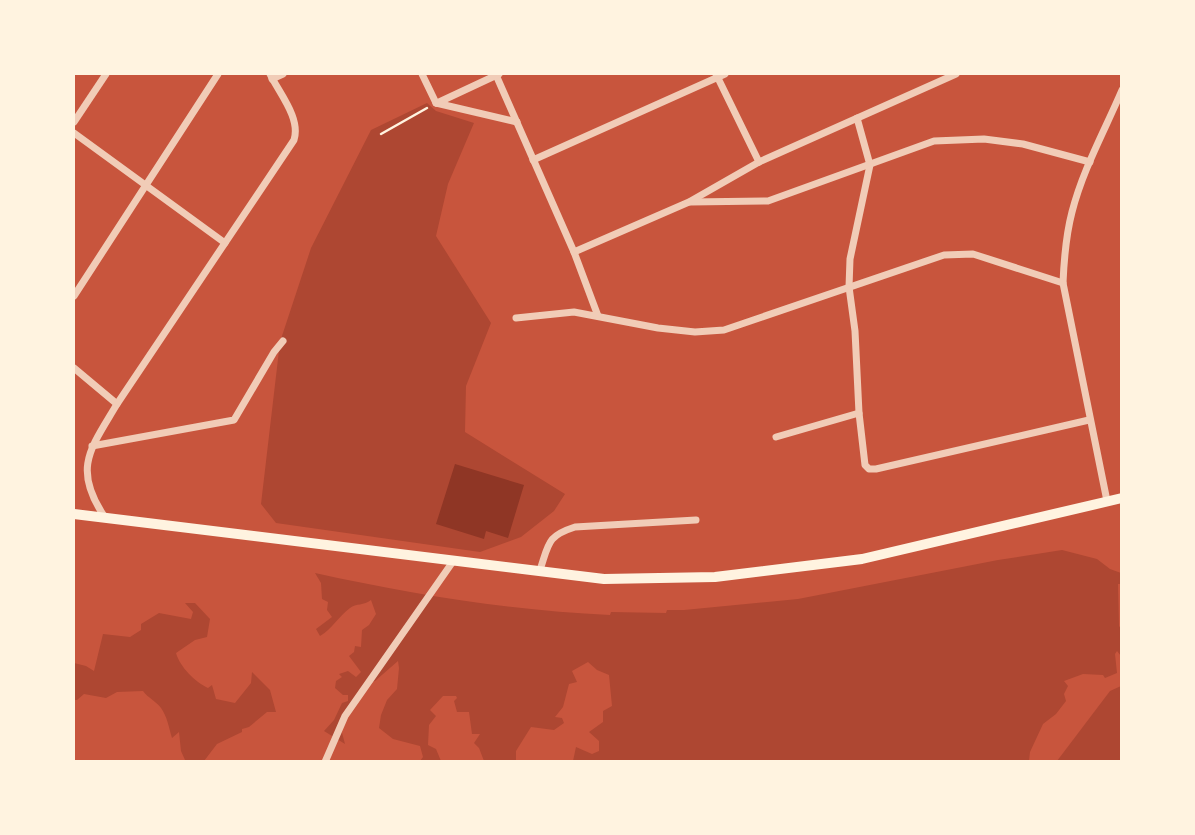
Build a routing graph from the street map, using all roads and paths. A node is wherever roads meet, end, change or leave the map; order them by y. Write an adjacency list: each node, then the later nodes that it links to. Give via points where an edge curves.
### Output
1 (106, 74): 14 (street)
2 (218, 74): 22 (street)
3 (283, 74): 8 (street)
4 (422, 74): 10 (street)
5 (498, 74): 10 (street); 15 (street)
6 (956, 74): 13 (street)
7 (720, 75): 18 (street); 19 (street)
8 (271, 76): 24 (street, via 297,131)
9 (1122, 90): 11 (street)
10 (436, 103): 15 (street); 17 (path)
11 (1113, 111): 12 (street); 20 (street)
12 (1122, 115)
13 (857, 118): 19 (street); 21 (street)
14 (74, 122)
15 (517, 122): 18 (street)
16 (74, 133): 22 (street)
17 (381, 134)
18 (533, 160): 25 (street)
19 (759, 162): 23 (street)
20 (1090, 162): 21 (street, via 984,139 934,141); 26 (street, via 1072,211)
21 (870, 165): 23 (street, via 768,201); 27 (street, via 850,259)
22 (147, 186): 24 (street); 28 (street)
23 (689, 202): 25 (street)
24 (225, 243): 33 (street)
25 (574, 252): 29 (street)
26 (1063, 283): 27 (street, via 973,254 944,255); 35 (street)
27 (849, 287): 29 (street, via 724,330 658,328); 34 (street)
28 (74, 296)
29 (598, 316): 30 (street, via 574,313)
30 (516, 318)
31 (283, 341): 37 (street, via 234,420)
32 (74, 368): 33 (street)
33 (117, 404): 37 (street)
34 (859, 413): 35 (street, via 869,469); 36 (street)
35 (1089, 420): 39 (street)
36 (776, 437)
37 (92, 446): 41 (street, via 86,479)
38 (1122, 498): 39 (main road)
39 (1107, 501): 44 (main road, via 862,559 728,575 604,579)
40 (74, 514): 41 (main road)
41 (104, 516): 43 (main road)
42 (696, 520): 44 (street, via 575,527 557,533 548,543)
43 (454, 559): 44 (main road); 45 (street, via 345,716)
44 (540, 569)
45 (325, 761)

